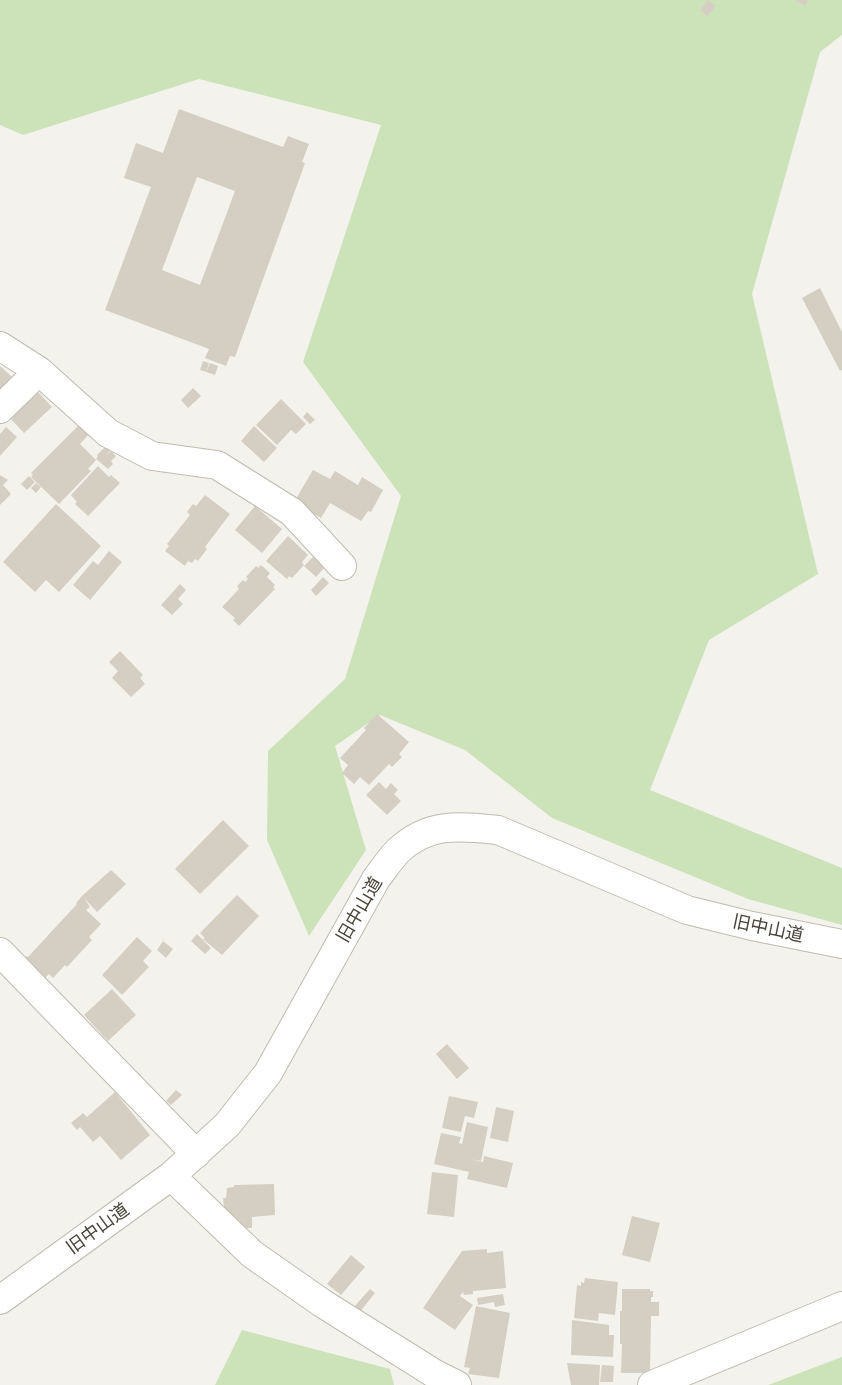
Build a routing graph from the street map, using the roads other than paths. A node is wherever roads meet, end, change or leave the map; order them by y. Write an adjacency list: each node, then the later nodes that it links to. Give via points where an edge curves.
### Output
1 (0, 346): 2 (street)
2 (39, 371): 3 (street); 4 (street, via 108,433 152,456 216,465 292,512)
3 (0, 409)
4 (342, 566)
5 (842, 944): 7 (street, 旧中山道, via 687,910 498,830 442,827 420,836 398,851 376,879 268,1073 227,1124)
6 (0, 952): 7 (street)
7 (196, 1154): 8 (street, 旧中山道)
8 (171, 1176): 9 (street, 旧中山道); 11 (street, via 252,1254 330,1308)
9 (0, 1300)
10 (842, 1306): 12 (street)
11 (457, 1385)
12 (652, 1385)

